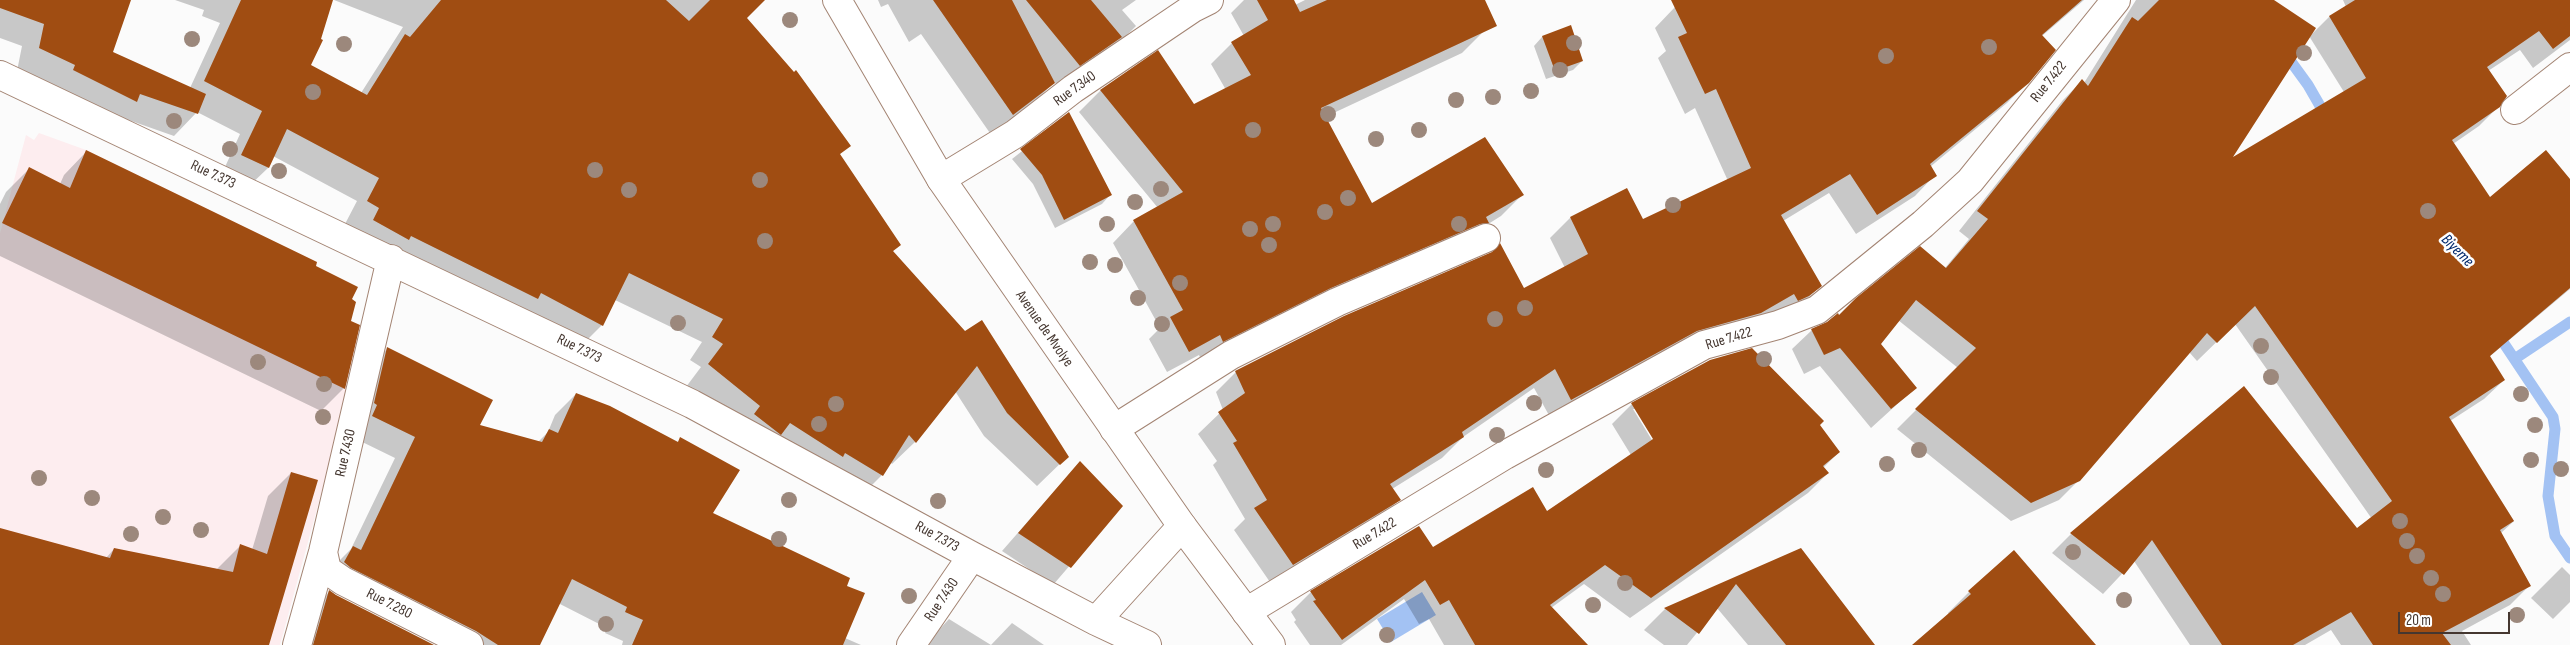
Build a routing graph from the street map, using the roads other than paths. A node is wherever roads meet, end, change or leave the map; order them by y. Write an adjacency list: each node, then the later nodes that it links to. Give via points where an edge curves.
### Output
1 (837, 0): 7 (street, Avenue de Mvolye)
2 (1209, 0): 7 (street, Rue 7.340, via 1074,89 1014,134)
3 (2116, 0): 14 (street, Rue 7.422, via 1970,182 1924,224 1816,310 1778,325 1704,345 1505,455)
4 (2570, 67): 6 (street)
5 (0, 75): 9 (street, Rue 7.373)
6 (2515, 110)
7 (941, 179): 10 (street, Avenue de Mvolye)
8 (1486, 238): 10 (street, via 1337,302 1231,355)
9 (391, 260): 12 (street, Rue 7.430); 13 (street, Rue 7.373, via 692,404)
10 (1114, 429): 11 (street, Avenue de Mvolye)
11 (1182, 526): 14 (street, Avenue de Mvolye); 15 (street)
12 (323, 552): 16 (street, Rue 7.430); 17 (street, Rue 7.280, via 328,570 343,581)
13 (972, 556): 15 (street, Rue 7.373); 18 (street, Rue 7.430)
14 (1246, 612): 20 (street, Avenue de Mvolye)
15 (1096, 621): 19 (street, Rue 7.373)
16 (297, 645)
17 (468, 645)
18 (911, 645)
19 (1146, 645)
20 (1271, 645)

